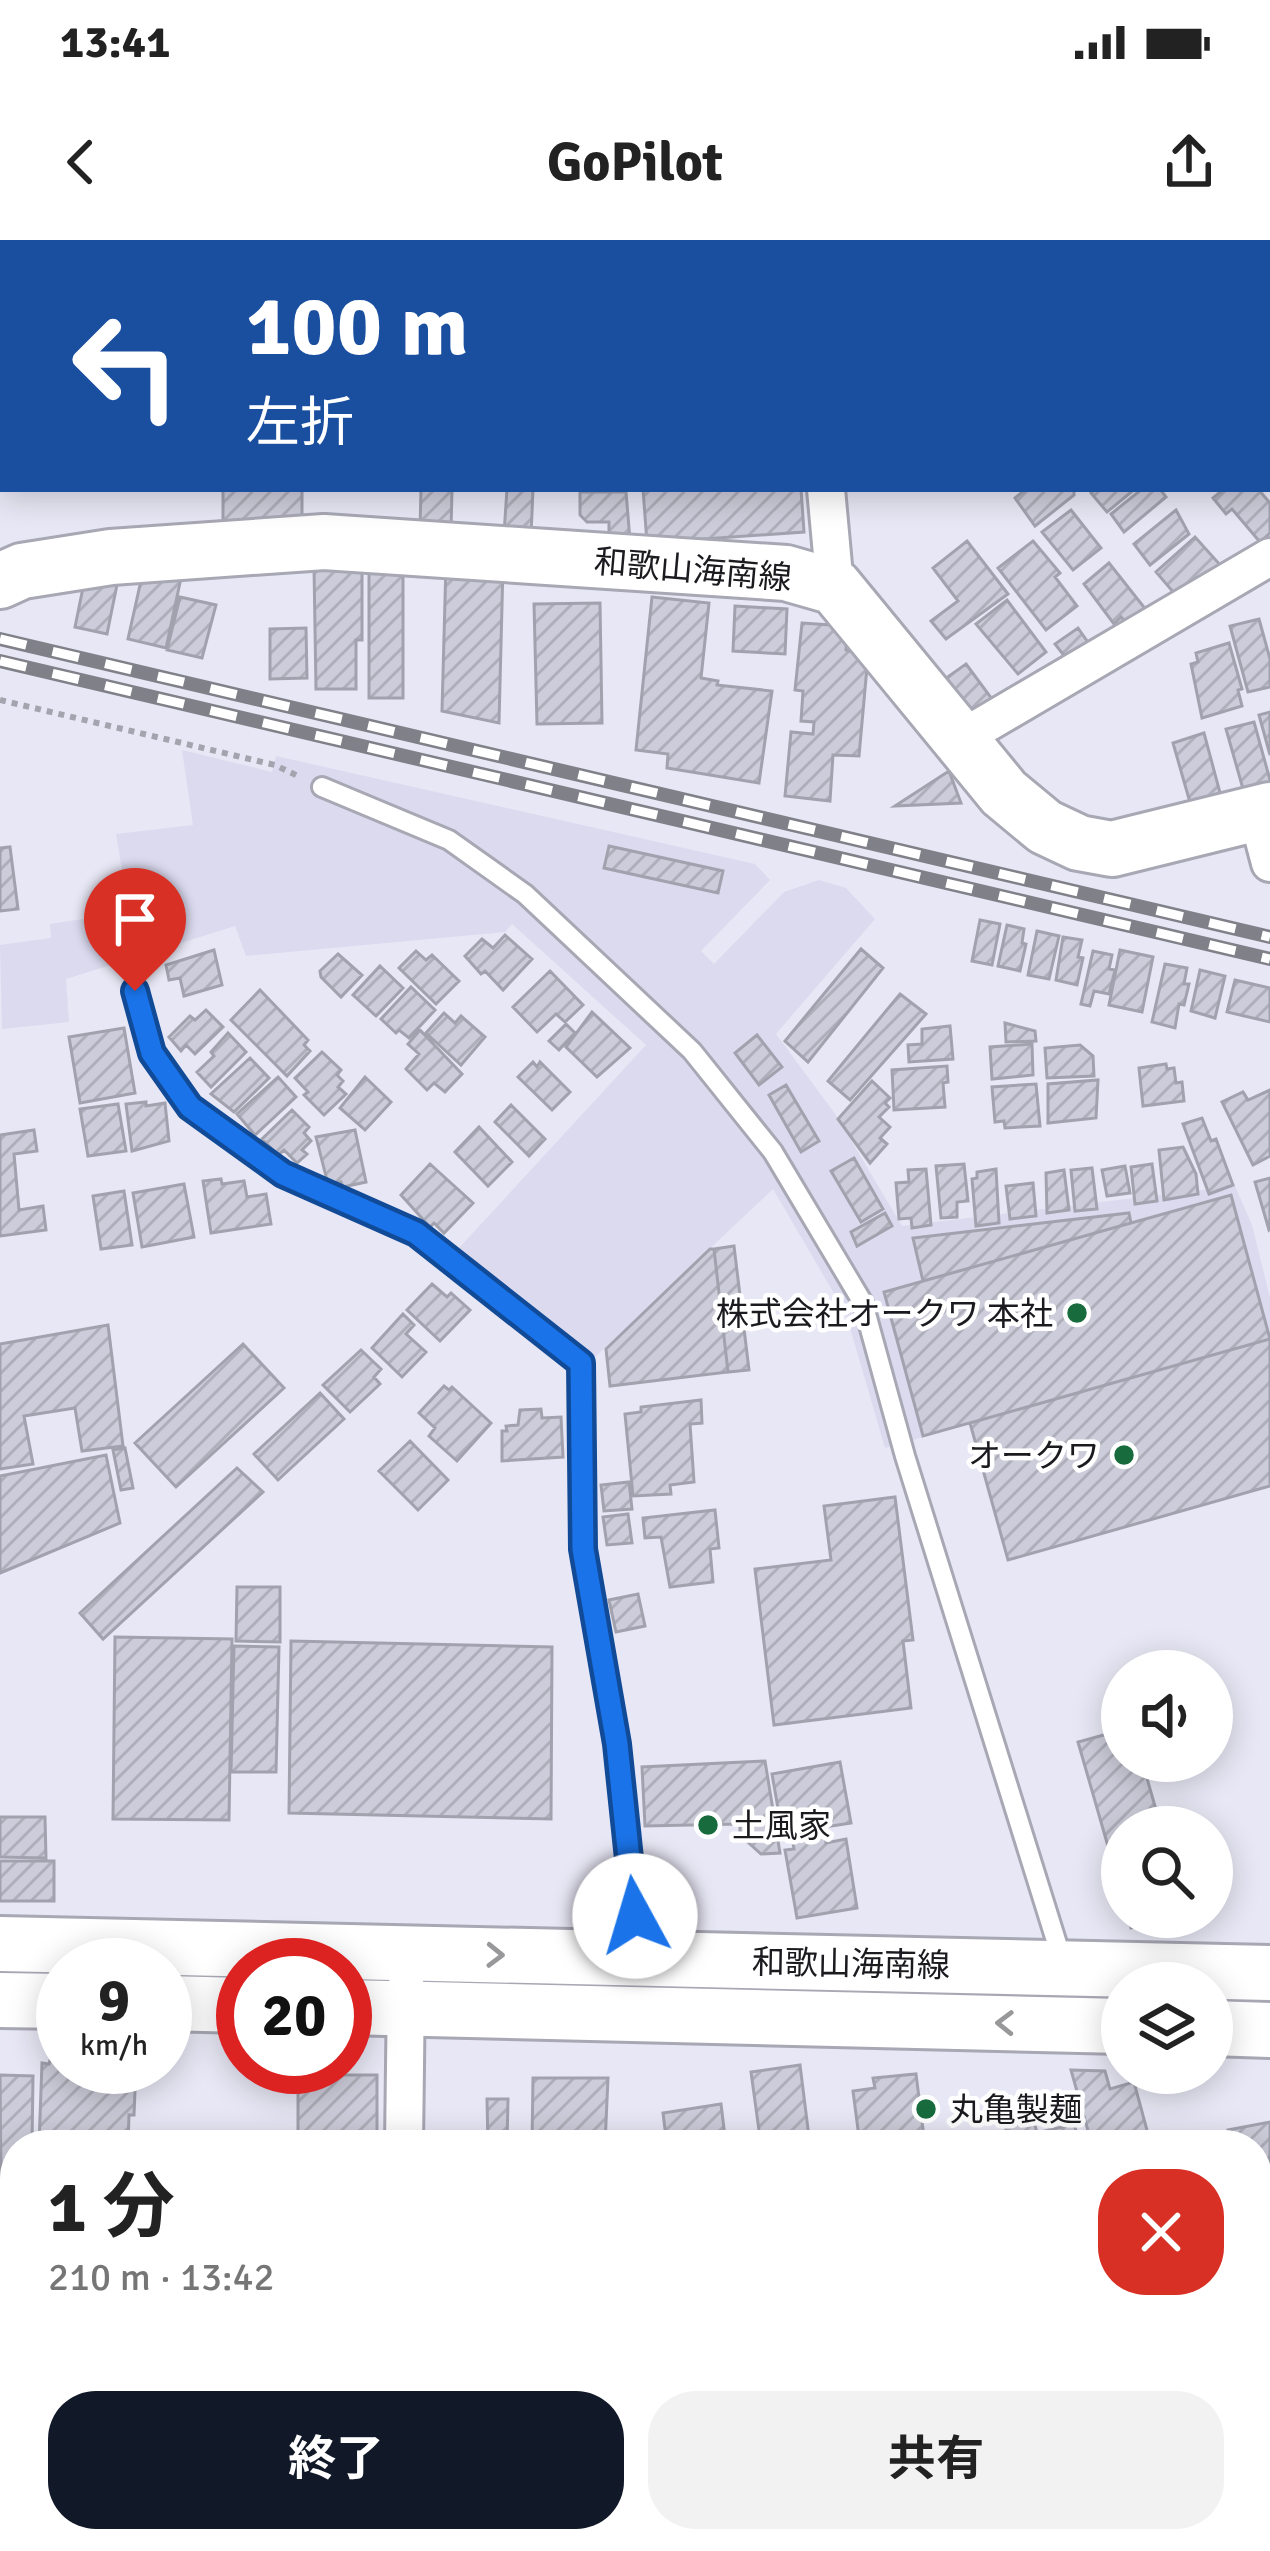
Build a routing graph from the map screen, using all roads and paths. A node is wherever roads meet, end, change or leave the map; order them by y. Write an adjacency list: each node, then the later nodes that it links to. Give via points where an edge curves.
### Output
1 (826, 492): 4 (street)
2 (1270, 557): 6 (street)
3 (0, 581): 4 (main road, 和歌山海南線, via 111,557 324,542 735,568)
4 (836, 587): 6 (main road, 和歌山海南線)
5 (0, 700): 7 (path, via 275,765)
6 (960, 739): 8 (main road, 和歌山海南線, via 1004,793 1079,843 1112,849)
7 (322, 787): 13 (lane, via 448,840 525,894 692,1051 772,1152 863,1303)
8 (1266, 829)
9 (135, 991): 12 (lane, via 152,1053 190,1107 283,1174 416,1233 581,1363 583,1549 617,1744)
10 (0, 1944): 11 (main road, 和歌山海南線)
11 (406, 1953): 12 (main road, 和歌山海南線, one-way to 12); 18 (street)
12 (639, 1959): 13 (main road, 和歌山海南線)
13 (1065, 1968): 14 (main road, 和歌山海南線)
14 (1270, 1973)
15 (0, 2000): 16 (main road)
16 (36, 2001)
17 (372, 2007): 18 (main road, 和歌山海南線)
18 (406, 2008): 19 (main road, 和歌山海南線, one-way to 18); 22 (street)
19 (1101, 2025)
20 (1233, 2029): 21 (main road)
21 (1270, 2030)
22 (404, 2130)

